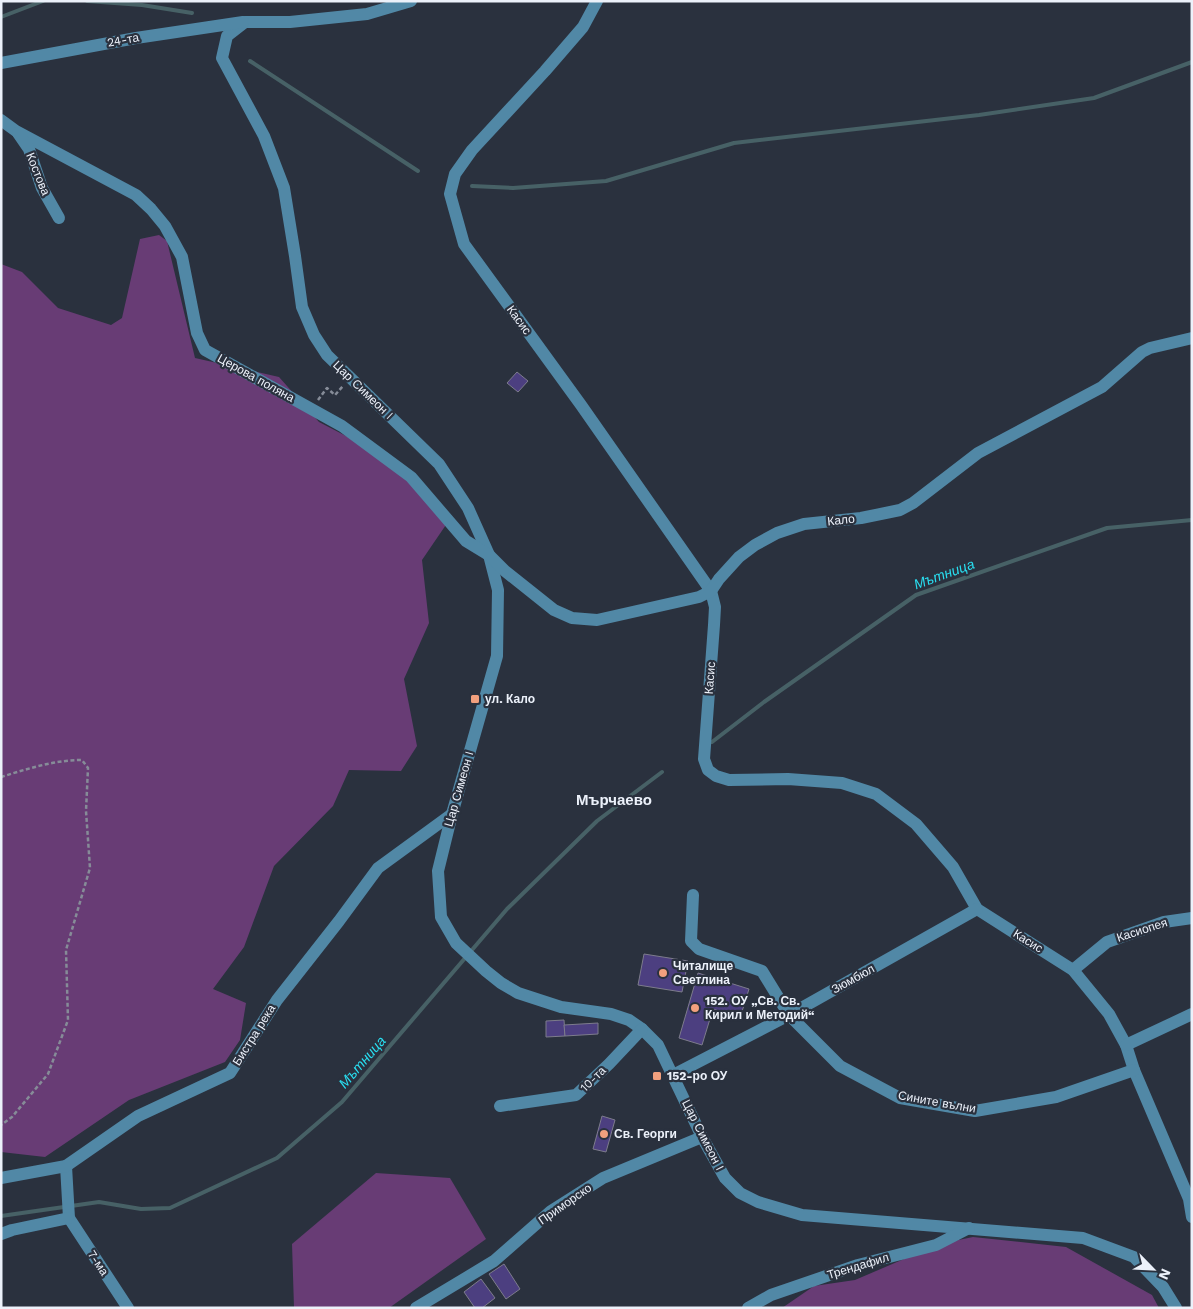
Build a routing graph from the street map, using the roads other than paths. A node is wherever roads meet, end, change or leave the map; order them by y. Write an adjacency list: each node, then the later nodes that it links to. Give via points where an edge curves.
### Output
1 (410, 1): 3 (street)
2 (597, 1): 11 (street, Касис, via 583,27 472,150 455,174 450,194 464,244)
3 (366, 8): 4 (street, via 290,22)
4 (246, 22): 5 (street, 24-та); 10 (street, Цар Симеон I, via 227,36 222,58 264,136 284,188 302,307 314,335 328,355 439,464 468,508)
5 (1, 63)
6 (1, 120): 7 (street, Церова поляна)
7 (16, 131): 8 (street, Костова, via 29,149 42,188); 10 (street, Церова поляна, via 136,195 152,209 182,257 197,332 205,350 342,426 411,477 466,541)
8 (59, 218)
9 (1192, 338): 11 (street, Кало, via 1142,352 1102,387 978,453 900,510 804,524 766,538 739,557)
10 (489, 555): 11 (street, via 554,610 572,618 597,620 699,597); 12 (street, Цар Симеон I, via 498,590 497,656)
11 (711, 591): 14 (street, Касис, via 714,625 704,759 708,770 729,780 842,782 876,794 916,824 953,867)
12 (452, 814): 19 (street, Цар Симеон I, via 438,871 441,917 456,943 501,983 518,993 561,1007 611,1014); 25 (street, Бистра река, via 378,868 277,1000 230,1073 138,1116)
13 (693, 895): 18 (street, Сините вълни, via 691,941 699,949 762,971)
14 (978, 910): 16 (street, Касис); 18 (street, Зюмбюл)
15 (1192, 918): 16 (street, Касиопея, via 1164,922 1107,942)
16 (1073, 970): 20 (street, Касис, via 1109,1014)
17 (1192, 1014): 20 (street)
18 (789, 1015): 21 (street, Сините вълни, via 840,1066 900,1098 975,1111 1056,1097); 22 (street, Зюмбюл)
19 (642, 1029): 22 (street, Цар Симеон I, via 658,1045); 23 (street, 10-та, via 576,1095)
20 (1126, 1044): 21 (street, Касис)
21 (1134, 1070): 27 (street, Касис, via 1189,1199)
22 (673, 1075): 24 (street, Цар Симеон I)
23 (500, 1106)
24 (702, 1137): 29 (street, Цар Симеон I, via 726,1178 740,1193 758,1202 802,1215); 32 (street, Приморско, via 603,1178 551,1211 494,1261)
25 (66, 1166): 26 (street, Бистра река); 28 (street, 7-ма)
26 (1, 1178)
27 (1192, 1217)
28 (69, 1218): 30 (street); 31 (street, 7-ма)
29 (969, 1228): 33 (street, Трендафил, via 936,1245 858,1265 772,1294); 34 (street, Цар Симеон I, via 1083,1238 1134,1257 1163,1287)
30 (1, 1234)
31 (128, 1308)
32 (416, 1308)
33 (748, 1308)
34 (1176, 1308)

